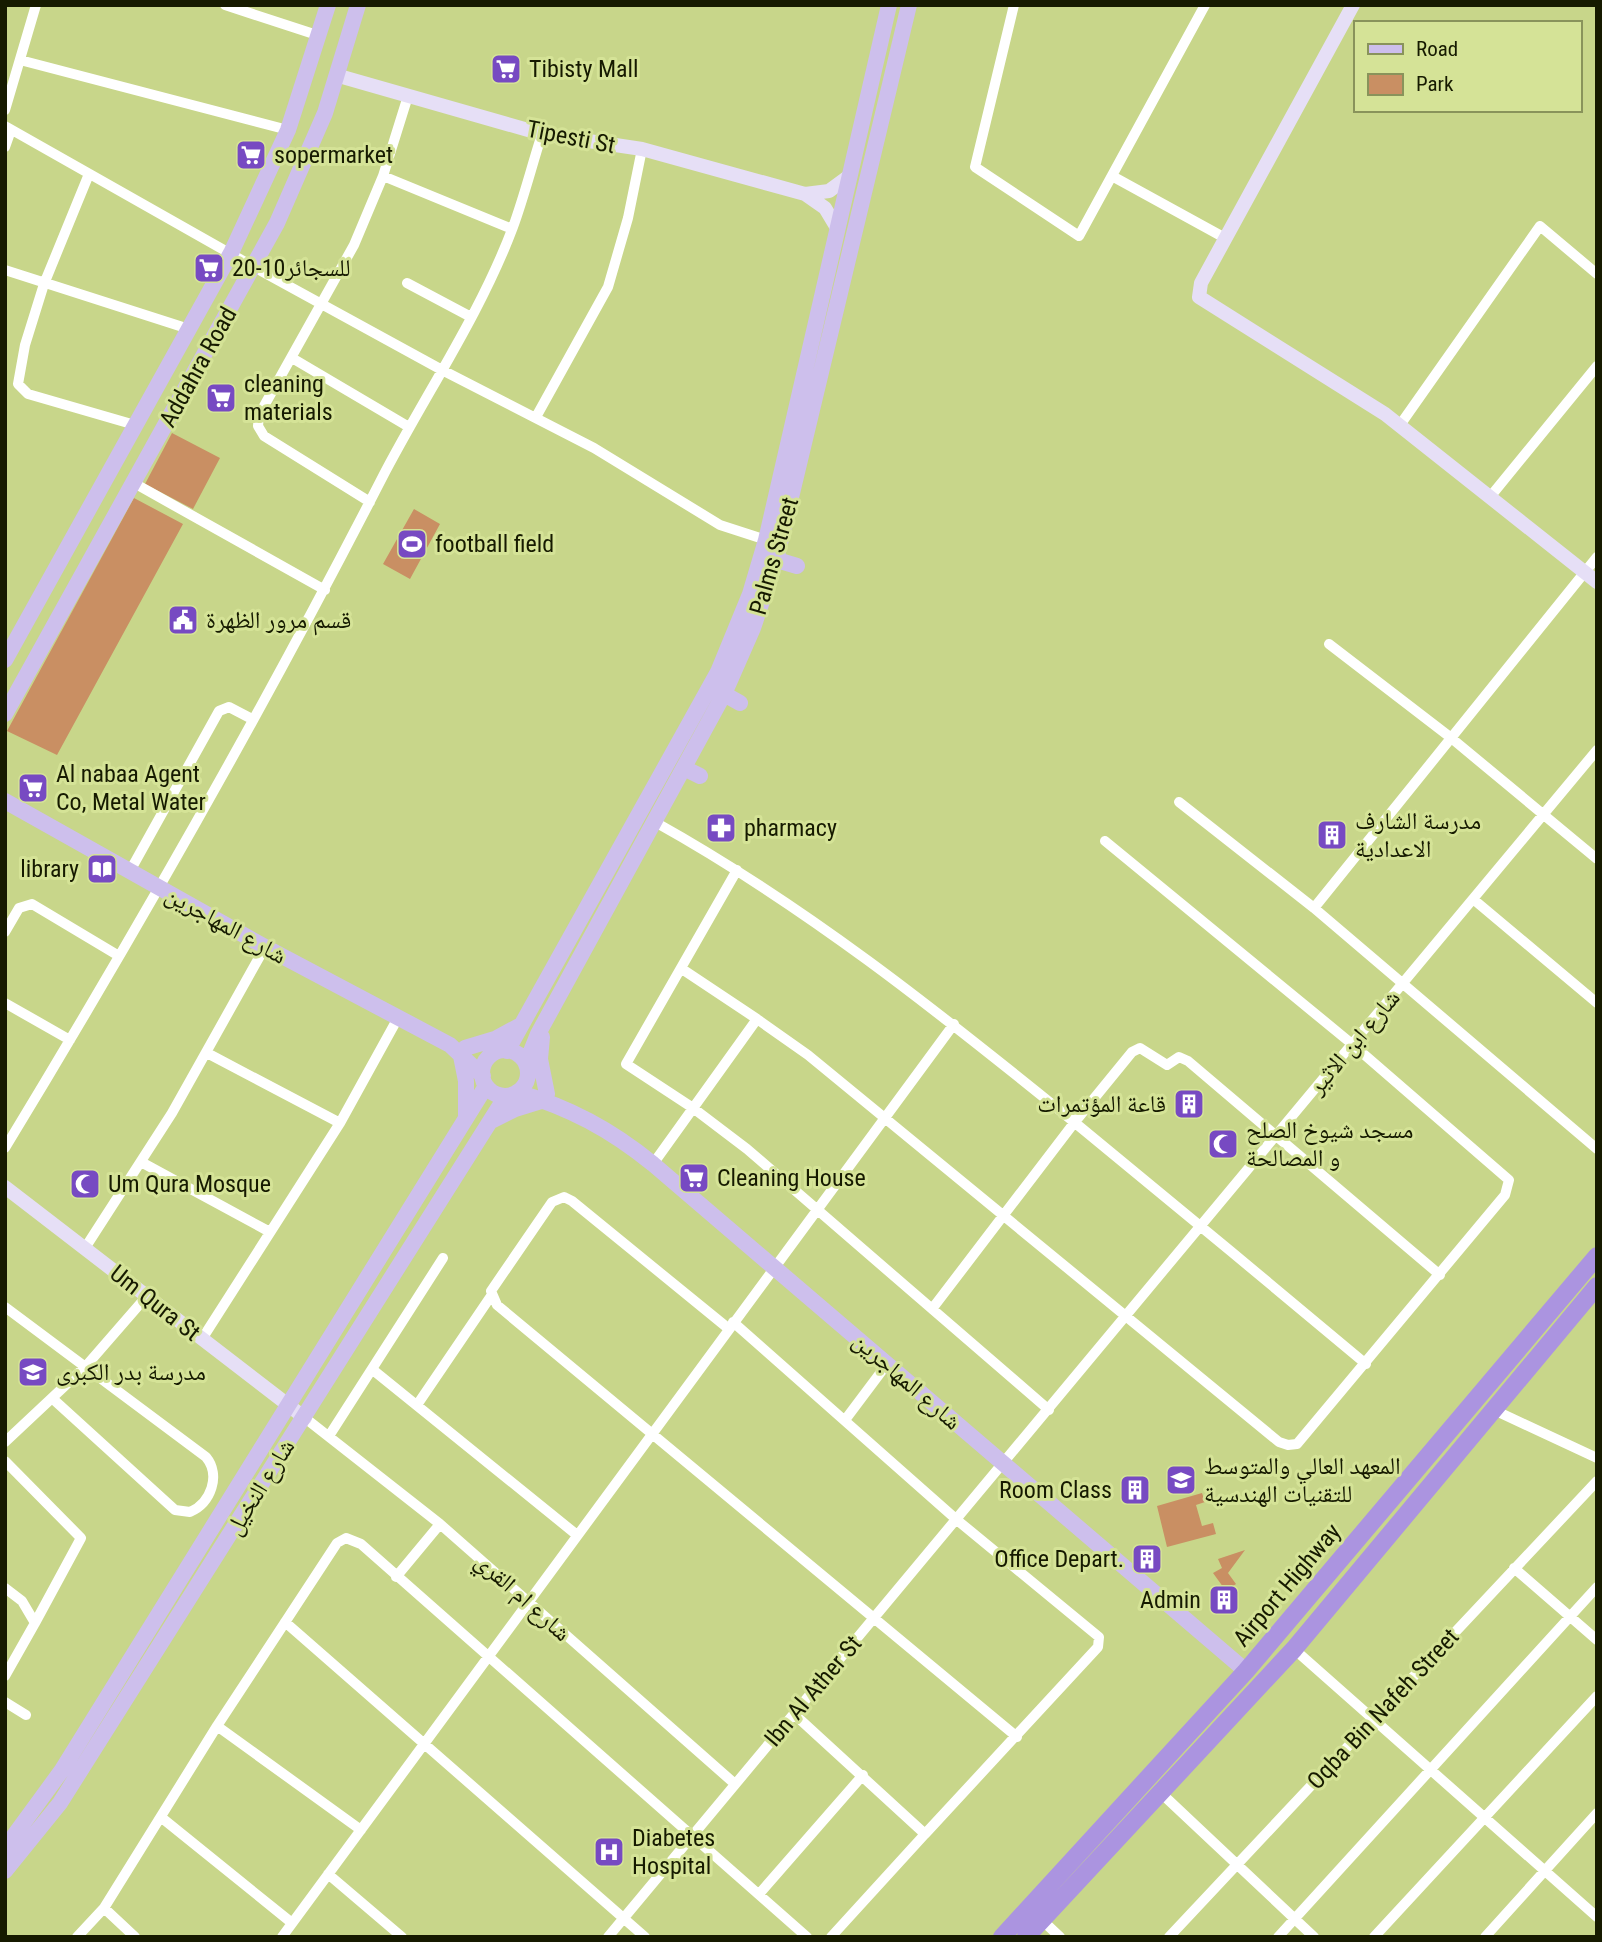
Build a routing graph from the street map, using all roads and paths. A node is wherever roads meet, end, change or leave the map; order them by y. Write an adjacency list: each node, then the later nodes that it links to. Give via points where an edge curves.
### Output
1 (36, 5): 12 (street)
2 (225, 5): 10 (street)
3 (328, 5): 11 (main road, Addahra Road)
4 (358, 5): 13 (main road, Addahra Road)
5 (890, 5): 24 (main road, Palms Street)
6 (909, 5): 35 (main road, Palms Street)
7 (1014, 5): 23 (street, via 975,167 1079,236)
8 (1205, 5): 23 (street)
9 (1353, 5): 28 (street)
10 (255, 10): 11 (street)
11 (320, 36): 17 (main road, Addahra Road)
12 (20, 60): 15 (street); 17 (street)
13 (338, 76): 14 (street, Tipesti St); 30 (main road, Addahra Road, via 310,150)
14 (408, 96): 18 (street, Tipesti St); 22 (street)
15 (5, 110)
16 (8, 128): 19 (street); 21 (street)
17 (288, 130): 29 (main road, Addahra Road)
18 (542, 134): 20 (street, Tipesti St); 27 (street)
19 (5, 147)
20 (642, 149): 25 (street, Tipesti St); 42 (street, via 608,287)
21 (89, 174): 29 (street); 34 (street)
22 (383, 176): 27 (street); 36 (street)
23 (1112, 176): 28 (street)
24 (848, 177): 25 (street, via 829,191); 26 (main road, Palms Street)
25 (805, 194): 26 (street, via 825,208)
26 (837, 228): 35 (main road, Palms Street)
27 (512, 229): 37 (street)
28 (1226, 238): 44 (street, via 1199,287 1201,299)
29 (231, 253): 30 (street); 38 (main road, Addahra Road)
30 (254, 267): 36 (street); 46 (main road, Addahra Road)
31 (5, 270): 34 (street)
32 (1597, 274): 44 (street, via 1540,226)
33 (407, 283): 37 (street)
34 (44, 284): 38 (street); 43 (street, via 17,376 19,387 28,394)
35 (831, 294): 49 (main road, Palms Street)
36 (323, 303): 39 (street); 41 (street)
37 (471, 317): 41 (street)
38 (189, 329): 43 (main road, Addahra Road)
39 (292, 358): 45 (street); 48 (street, via 259,415 261,432)
40 (1597, 366): 47 (street)
41 (442, 370): 42 (street); 45 (street)
42 (536, 417): 49 (street, via 642,474)
43 (135, 425): 55 (main road, Addahra Road)
44 (1400, 425): 47 (street)
45 (409, 426): 48 (street)
46 (134, 483): 53 (street); 58 (main road, Addahra Road)
47 (1490, 497): 52 (street)
48 (370, 502): 53 (street)
49 (768, 552): 51 (main road); 56 (main road, Palms Street, via 753,628); 84 (main road, Palms Street, via 718,672)
50 (1597, 557): 52 (street)
51 (797, 566)
52 (1591, 577): 60 (street)
53 (325, 590): 59 (street)
54 (1329, 644): 60 (street)
55 (5, 660)
56 (724, 694): 57 (main road); 62 (main road, Palms Street)
57 (740, 703)
58 (5, 714)
59 (252, 719): 71 (street, via 229,707 219,710); 72 (street)
60 (1450, 737): 66 (street); 74 (street)
61 (1597, 750): 66 (street, شارع ابن الاثير)
62 (684, 768): 63 (main road); 67 (main road, Palms Street)
63 (700, 776)
64 (5, 801): 71 (main road, شارع المهاجرين)
65 (1179, 802): 74 (street)
66 (1542, 815): 69 (street); 73 (street, شارع ابن الاثير)
67 (654, 822): 70 (street); 85 (main road, Palms Street)
68 (1105, 841): 88 (street)
69 (1597, 859)
70 (737, 870): 78 (street); 86 (street, via 821,925)
71 (130, 871): 72 (main road, شارع المهاجرين)
72 (157, 887): 76 (main road, شارع المهاجرين); 77 (street)
73 (1473, 899): 79 (street, شارع ابن الاثير); 81 (street)
74 (1314, 908): 79 (street)
75 (6, 931): 77 (street, via 19,908 32,904)
76 (265, 947): 82 (main road, شارع المهاجرين); 91 (street)
77 (119, 956): 87 (street)
78 (682, 969): 83 (street); 96 (street, via 626,1065)
79 (1403, 983): 88 (street, شارع ابن الاثير); 104 (street)
80 (5, 1003): 87 (street)
81 (1597, 1003)
82 (399, 1016): 89 (main road, شارع المهاجرين); 100 (street)
83 (757, 1019): 96 (street); 98 (street)
84 (523, 1024): 89 (main road, via 495,1039); 90 (main road, Palms Street)
85 (544, 1024): 92 (main road, Palms Street); 95 (main road, via 540,1059)
86 (954, 1024): 98 (street); 101 (street)
87 (70, 1040): 103 (street)
88 (1352, 1044): 102 (street, شارع ابن الاثير); 116 (street, via 1509,1180 1505,1195)
89 (459, 1049): 90 (main road, شارع المهاجرين); 93 (main road, شارع المهاجرين); 97 (main road, via 467,1081)
90 (501, 1052): 92 (main road, via 518,1055); 93 (main road, via 485,1063)
91 (207, 1053): 100 (street); 105 (street)
92 (527, 1070): 94 (main road); 95 (main road, شارع المهاجرين)
93 (484, 1081): 94 (main road, via 498,1095); 97 (main road, شارع النخيل)
94 (511, 1094): 95 (main road, شارع المهاجرين); 99 (main road, شارع النخيل)
95 (550, 1100): 99 (main road); 106 (main road, شارع المهاجرين)
96 (693, 1108): 106 (street); 108 (street)
97 (465, 1120): 131 (main road, شارع النخيل)
98 (885, 1120): 108 (street); 109 (street)
99 (489, 1122): 134 (main road, شارع النخيل)
100 (340, 1123): 111 (street)
101 (1074, 1123): 102 (street, via 1140,1048 1167,1065 1184,1058); 109 (street); 110 (street)
102 (1277, 1135): 110 (street, شارع ابن الاثير); 116 (street)
103 (5, 1148)
104 (1597, 1149)
105 (141, 1161): 111 (street); 112 (street)
106 (653, 1164): 115 (main road, شارع المهاجرين)
107 (5, 1186): 112 (street, Um Qura St)
108 (816, 1211): 115 (street); 121 (street)
109 (1003, 1216): 121 (street); 122 (street)
110 (1201, 1227): 122 (street, شارع ابن الاثير); 126 (street)
111 (270, 1231): 124 (street)
112 (85, 1248): 119 (street, Um Qura St)
113 (1597, 1256): 158 (highway, Airport Highway)
114 (443, 1258): 128 (street)
115 (774, 1267): 123 (street); 125 (main road, شارع المهاجرين)
116 (1440, 1275): 126 (street)
117 (1597, 1286): 133 (highway, Airport Highway)
118 (491, 1296): 123 (street, via 549,1205 564,1197); 130 (street); 136 (street)
119 (146, 1297): 124 (street, Um Qura St); 127 (street)
120 (5, 1307): 127 (street)
121 (932, 1309): 132 (street)
122 (1127, 1317): 126 (street, via 1287,1445 1302,1441); 132 (street, شارع ابن الاثير)
123 (731, 1325): 135 (street); 136 (street)
124 (202, 1339): 131 (street, Um Qura St)
125 (887, 1364): 135 (street); 141 (main road, شارع المهاجرين)
126 (1366, 1364)
127 (86, 1366): 129 (street); 129 (street, via 209,1461 213,1484 199,1507 185,1513 171,1507)
128 (373, 1370): 130 (street); 137 (street)
129 (53, 1399): 138 (street)
130 (417, 1405): 145 (street)
131 (289, 1406): 134 (street, Um Qura St); 178 (main road, شارع النخيل, via 61,1770)
132 (1049, 1410): 141 (street, شارع ابن الاثير)
133 (1494, 1410): 139 (street); 156 (highway, Airport Highway)
134 (304, 1418): 137 (street, شارع ام القري); 180 (main road, شارع النخيل, via 60,1803)
135 (845, 1420): 143 (street)
136 (653, 1432): 145 (street); 152 (street)
137 (329, 1436): 144 (street, شارع ام القري)
138 (5, 1441)
139 (1597, 1458)
140 (5, 1461): 154 (street, via 81,1538)
141 (1004, 1464): 143 (street, Ibn Al Ather St); 158 (main road, شارع المهاجرين)
142 (1597, 1481): 146 (street, Oqba Bin Nafeh Street)
143 (957, 1520): 152 (street, Ibn Al Ather St); 166 (street, via 1099,1637 1098,1647)
144 (440, 1524): 147 (street); 150 (street, شارع ام القري)
145 (577, 1535): 150 (street)
146 (1514, 1569): 151 (street); 164 (street, Oqba Bin Nafeh Street)
147 (396, 1577): 153 (street, via 354,1538 341,1538); 157 (street)
148 (1597, 1587): 151 (street)
149 (5, 1588): 154 (street, via 22,1601)
150 (528, 1602): 157 (street); 170 (street, شارع ام القري)
151 (1570, 1616): 155 (street); 168 (street)
152 (875, 1618): 162 (street, Ibn Al Ather St); 166 (street)
153 (285, 1622): 165 (street); 167 (street)
154 (35, 1623): 159 (street)
155 (1597, 1640)
156 (1294, 1648): 164 (street); 171 (highway, Airport Highway)
157 (488, 1656): 167 (street); 176 (street)
158 (1246, 1671): 198 (highway, Airport Highway)
159 (5, 1676)
160 (1597, 1696): 174 (street)
161 (5, 1702): 163 (street)
162 (794, 1714): 169 (street); 170 (street, Ibn Al Ather St)
163 (26, 1715)
164 (1375, 1718): 168 (street); 179 (street, Oqba Bin Nafeh Street)
165 (217, 1726): 173 (street); 175 (street)
166 (1017, 1737): 177 (street)
167 (424, 1743): 175 (street); 186 (street)
168 (1431, 1770): 174 (street); 187 (street)
169 (863, 1775): 177 (street); 183 (street)
170 (735, 1784): 176 (street, Ibn Al Ather St)
171 (1161, 1793): 179 (street); 188 (highway, Airport Highway)
172 (1597, 1813): 181 (street)
173 (162, 1818): 184 (street); 189 (street)
174 (1484, 1818): 181 (street); 204 (street)
175 (361, 1829): 182 (street)
176 (693, 1834): 183 (street); 186 (street, Ibn Al Ather St)
177 (925, 1834): 197 (street)
178 (5, 1848)
179 (1237, 1864): 187 (street); 201 (street, Oqba Bin Nafeh Street)
180 (5, 1871)
181 (1544, 1871): 185 (street); 205 (street)
182 (328, 1874): 189 (street); 193 (street)
183 (760, 1893): 196 (street)
184 (104, 1908): 190 (street); 191 (street)
185 (1597, 1917)
186 (623, 1918): 194 (street); 195 (street)
187 (1295, 1919): 202 (street); 203 (street)
188 (1042, 1920): 199 (highway, Airport Highway); 200 (street)
189 (292, 1923): 192 (street)
190 (77, 1937)
191 (135, 1937)
192 (282, 1937)
193 (402, 1937)
194 (608, 1937)
195 (645, 1937)
196 (807, 1937)
197 (831, 1937)
198 (1002, 1937)
199 (1026, 1937)
200 (1060, 1937)
201 (1168, 1937)
202 (1278, 1937)
203 (1314, 1937)
204 (1374, 1937)
205 (1485, 1937)

